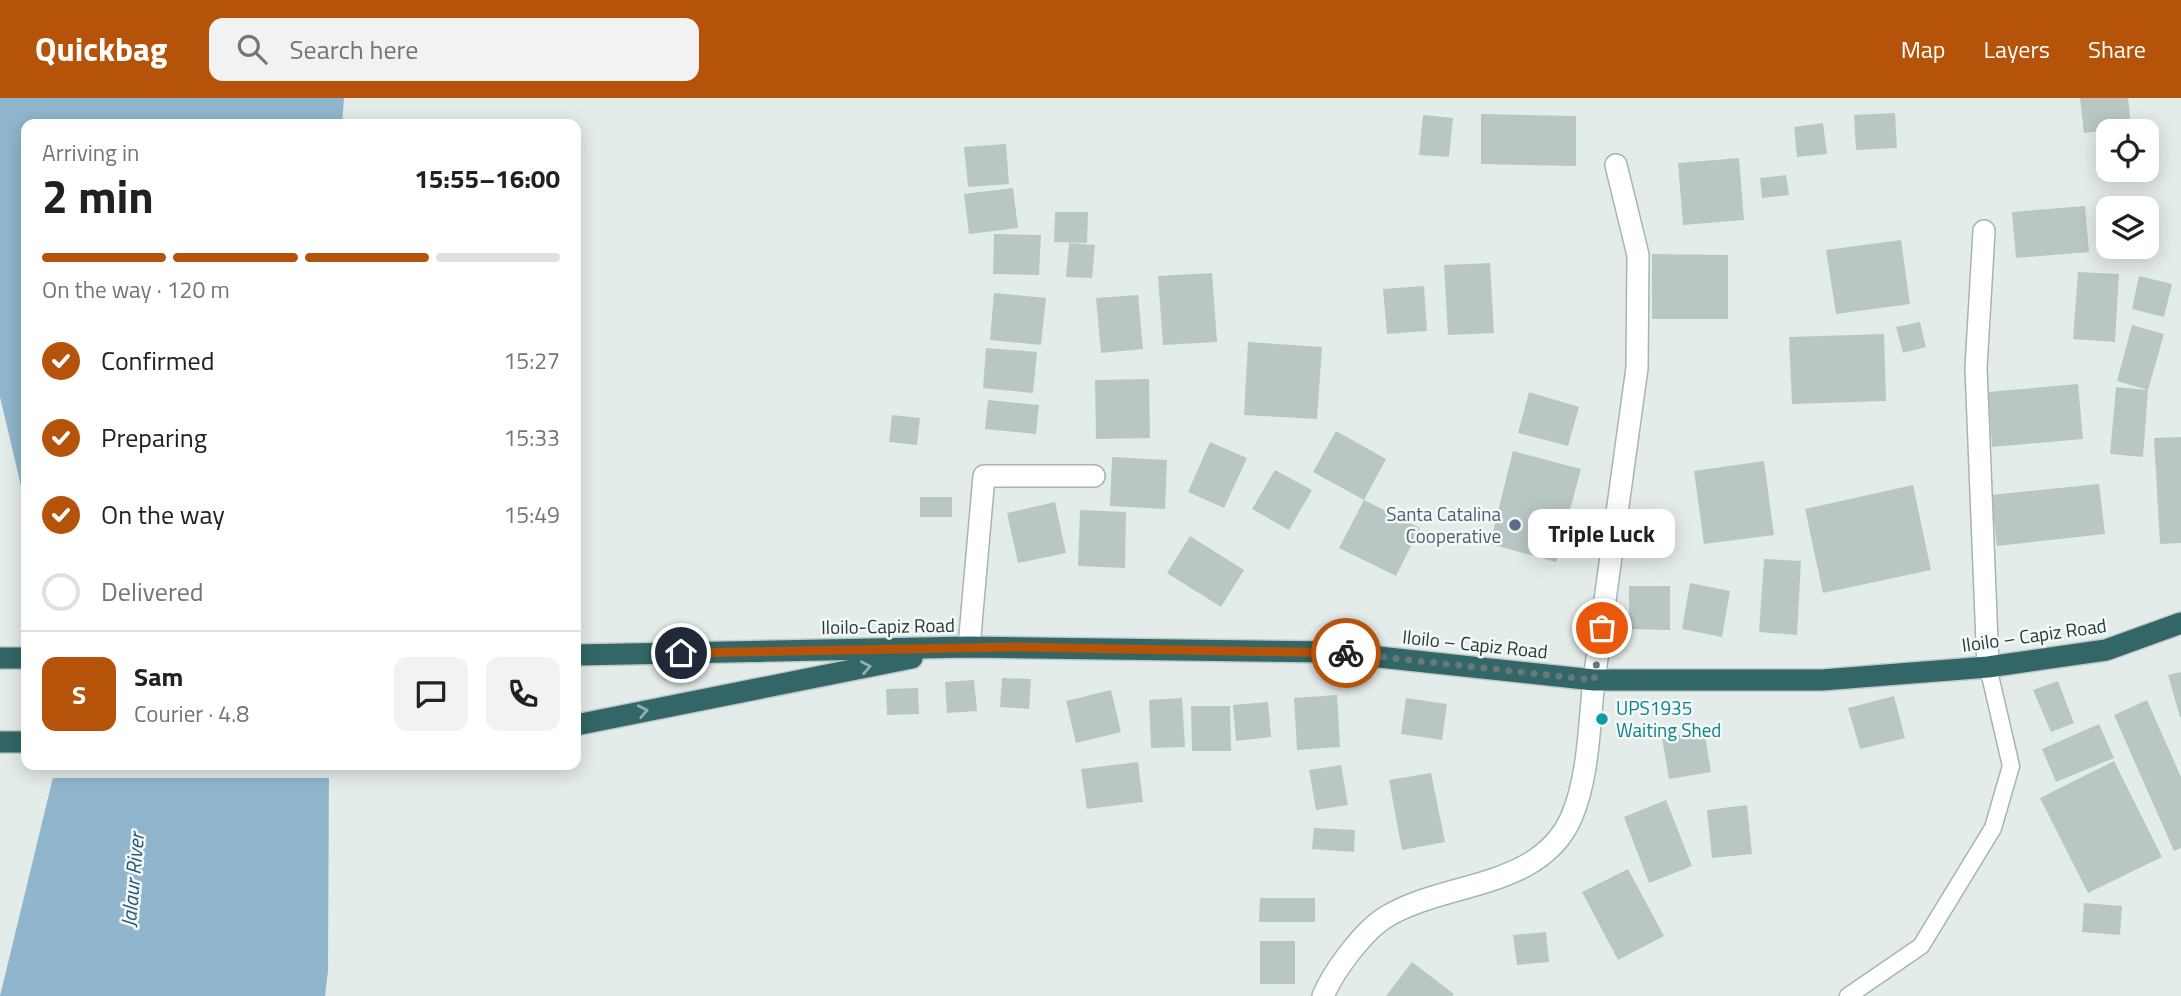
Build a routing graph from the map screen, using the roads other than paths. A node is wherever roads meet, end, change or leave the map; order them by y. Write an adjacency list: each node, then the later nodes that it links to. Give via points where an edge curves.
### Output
1 (1616, 165): 10 (street, via 1638,255 1637,368)
2 (1984, 231): 9 (street, via 1976,368)
3 (1094, 476): 5 (street, via 985,476)
4 (2181, 623): 9 (highway, Iloilo – Capiz Road, via 2106,650)
5 (968, 647): 6 (highway, Iloilo-Capiz Road); 10 (highway, Iloilo – Capiz Road, via 1332,652); 11 (highway, Iloilo-Capiz Road, one-way to 5)
6 (581, 655)
7 (21, 658): 8 (highway)
8 (0, 659)
9 (1987, 667): 10 (highway, Iloilo – Capiz Road, via 1822,680); 15 (lane, via 2011,766 1993,828 1921,946)
10 (1594, 680): 14 (street, via 1583,780 1571,818 1555,843 1517,872 1385,918 1356,946)
11 (581, 724)
12 (0, 742): 13 (highway)
13 (21, 742)
14 (1323, 996)
15 (1848, 996)

